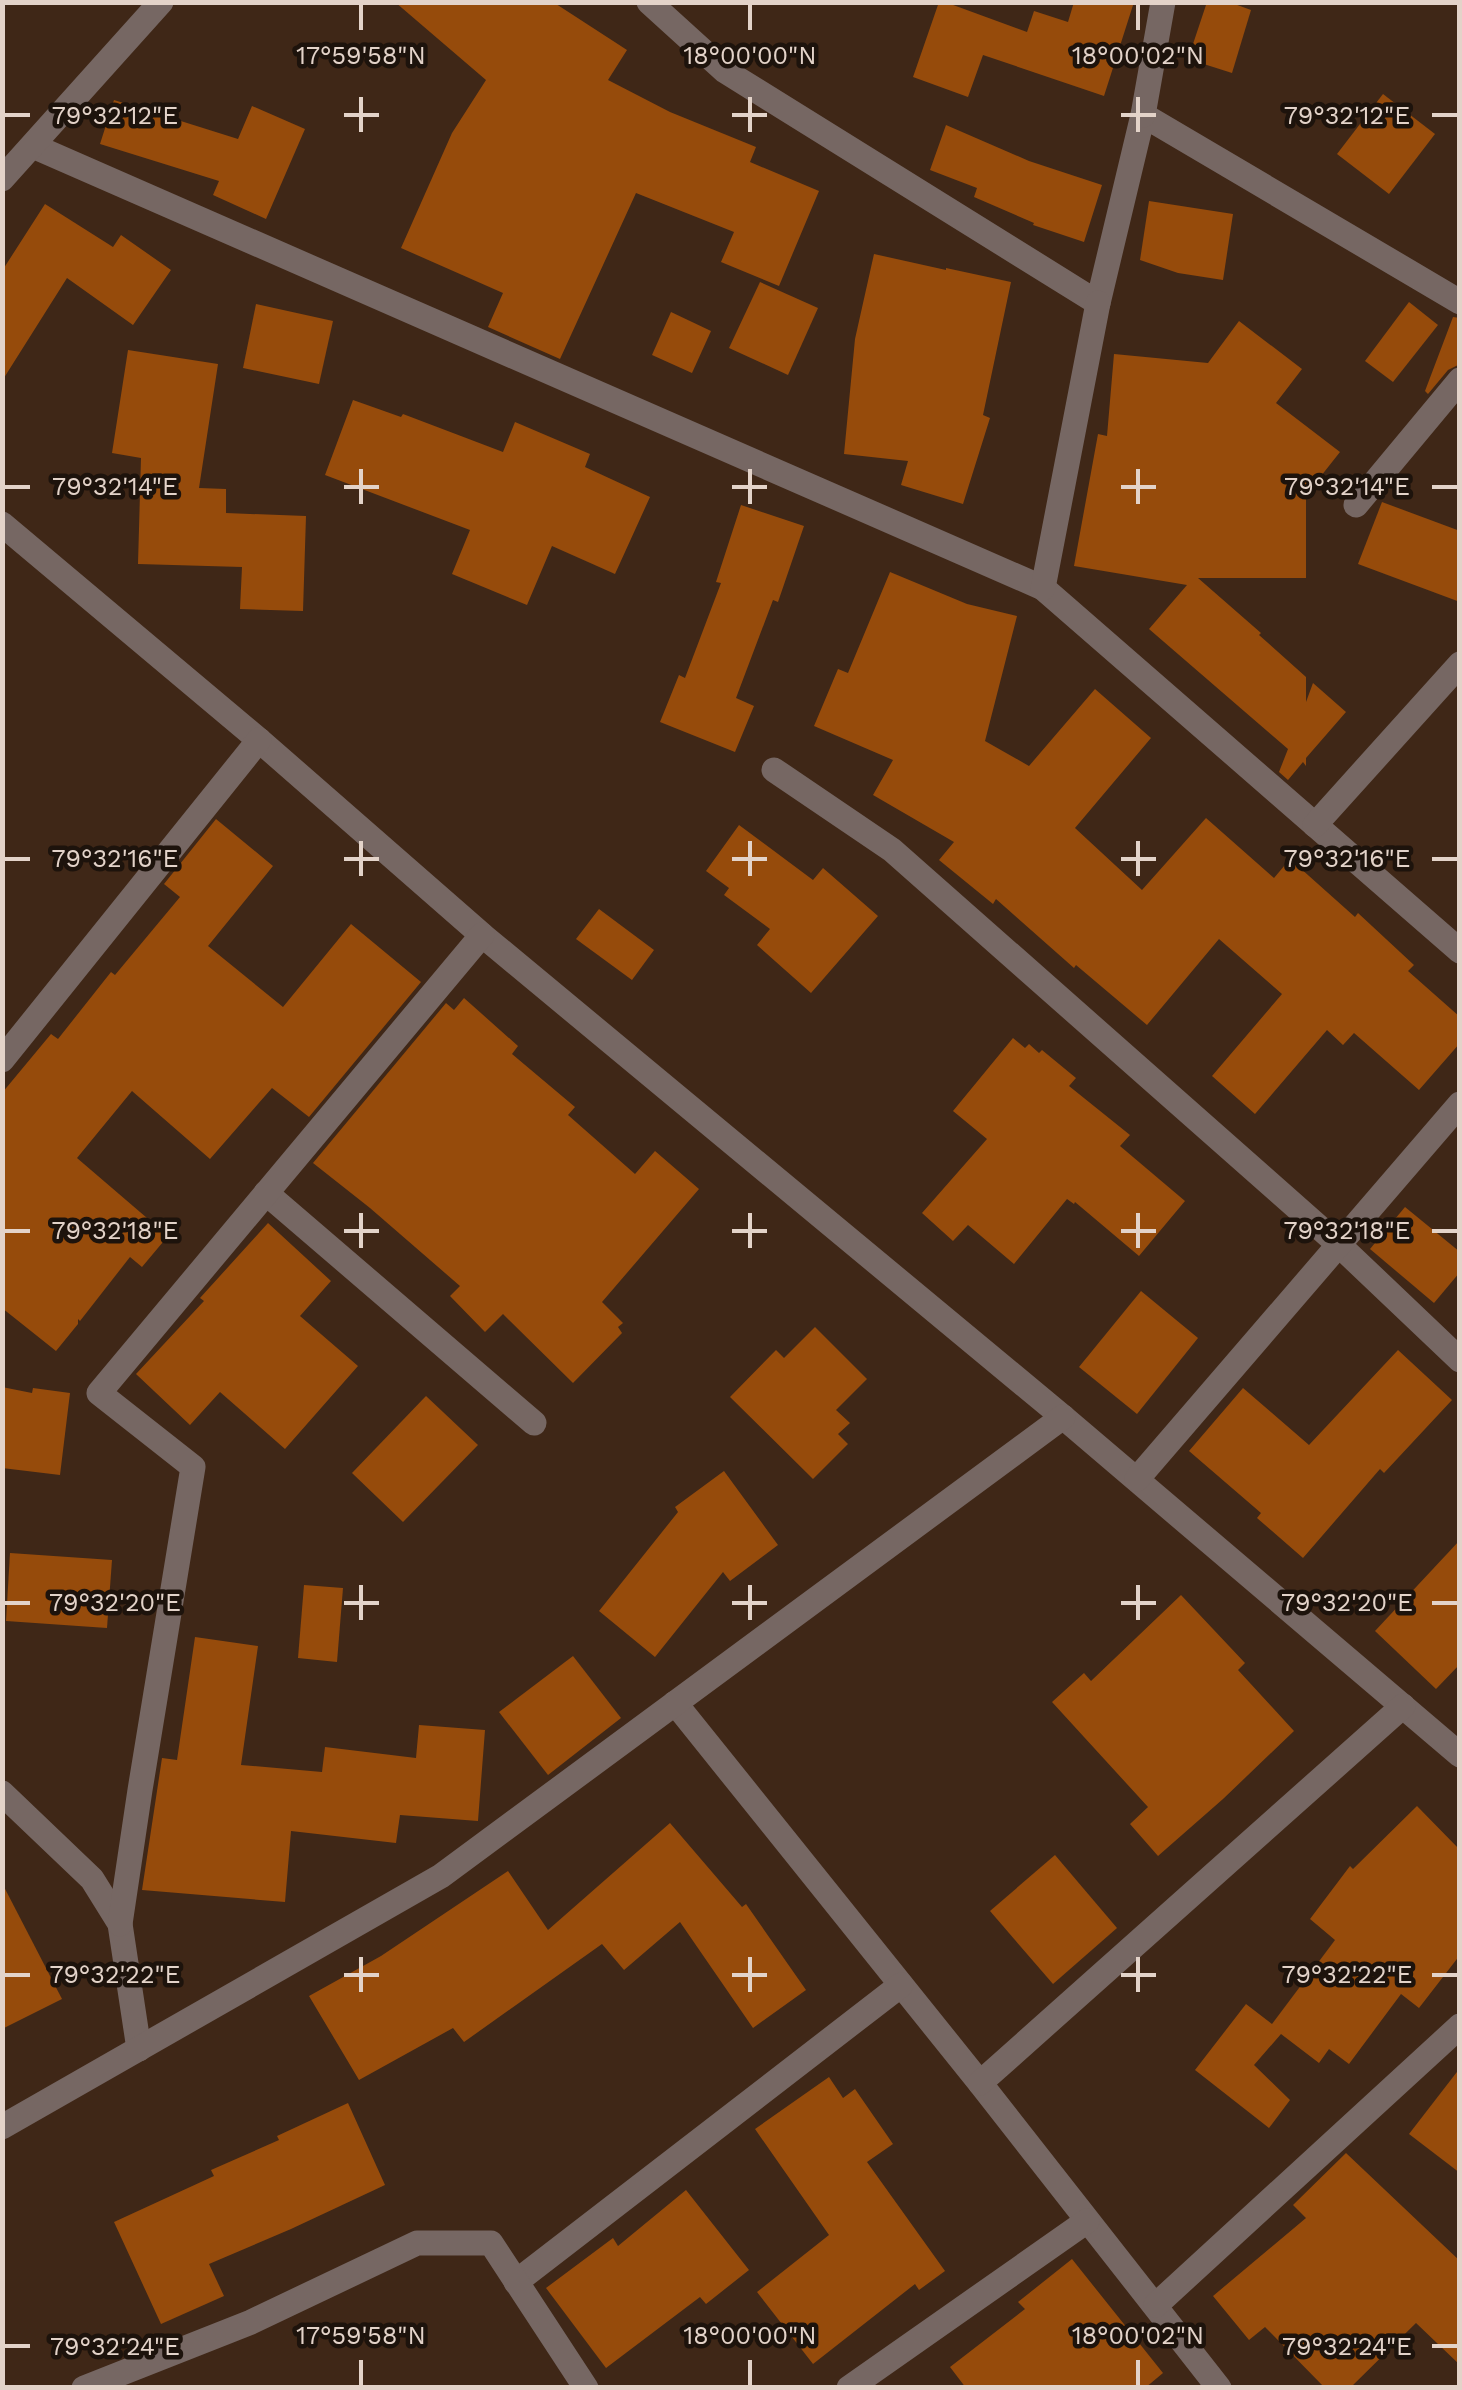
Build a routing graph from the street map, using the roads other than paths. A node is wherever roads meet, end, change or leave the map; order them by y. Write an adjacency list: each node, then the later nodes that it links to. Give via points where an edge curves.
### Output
1 (161, 2): 5 (street)
2 (649, 2): 8 (street, via 725,71)
3 (1163, 2): 4 (street)
4 (1143, 115): 7 (street); 8 (street)
5 (32, 146): 6 (street); 12 (street)
6 (2, 179)
7 (1460, 302)
8 (1098, 303): 12 (street)
9 (1460, 380): 10 (street)
10 (1356, 505)
11 (2, 524): 14 (street)
12 (1043, 588): 16 (street)
13 (1460, 664): 16 (street)
14 (258, 740): 17 (street); 19 (street)
15 (774, 770): 22 (street, via 892,850)
16 (1315, 825): 18 (street)
17 (482, 935): 21 (street); 24 (street)
18 (1460, 951)
19 (2, 1060)
20 (1460, 1104): 22 (street)
21 (266, 1193): 25 (street); 31 (street, via 99,1393 194,1468)
22 (1338, 1244): 23 (street); 26 (street)
23 (1460, 1360)
24 (1063, 1417): 26 (street); 27 (street)
25 (534, 1422)
26 (1137, 1480): 28 (street)
27 (675, 1703): 32 (street); 34 (street, via 441,1876)
28 (1403, 1706): 29 (street); 35 (street)
29 (1460, 1755)
30 (2, 1792): 31 (street, via 92,1879)
31 (120, 1924): 34 (street)
32 (901, 1985): 35 (street); 38 (street)
33 (1460, 2026): 39 (street)
34 (139, 2048): 36 (street)
35 (980, 2083): 37 (street)
36 (2, 2126)
37 (1087, 2221): 39 (street); 42 (street)
38 (516, 2282): 40 (street, via 491,2243 418,2243 251,2322); 41 (street)
39 (1156, 2305): 43 (street)
40 (84, 2388)
41 (586, 2388)
42 (849, 2388)
43 (1219, 2388)

